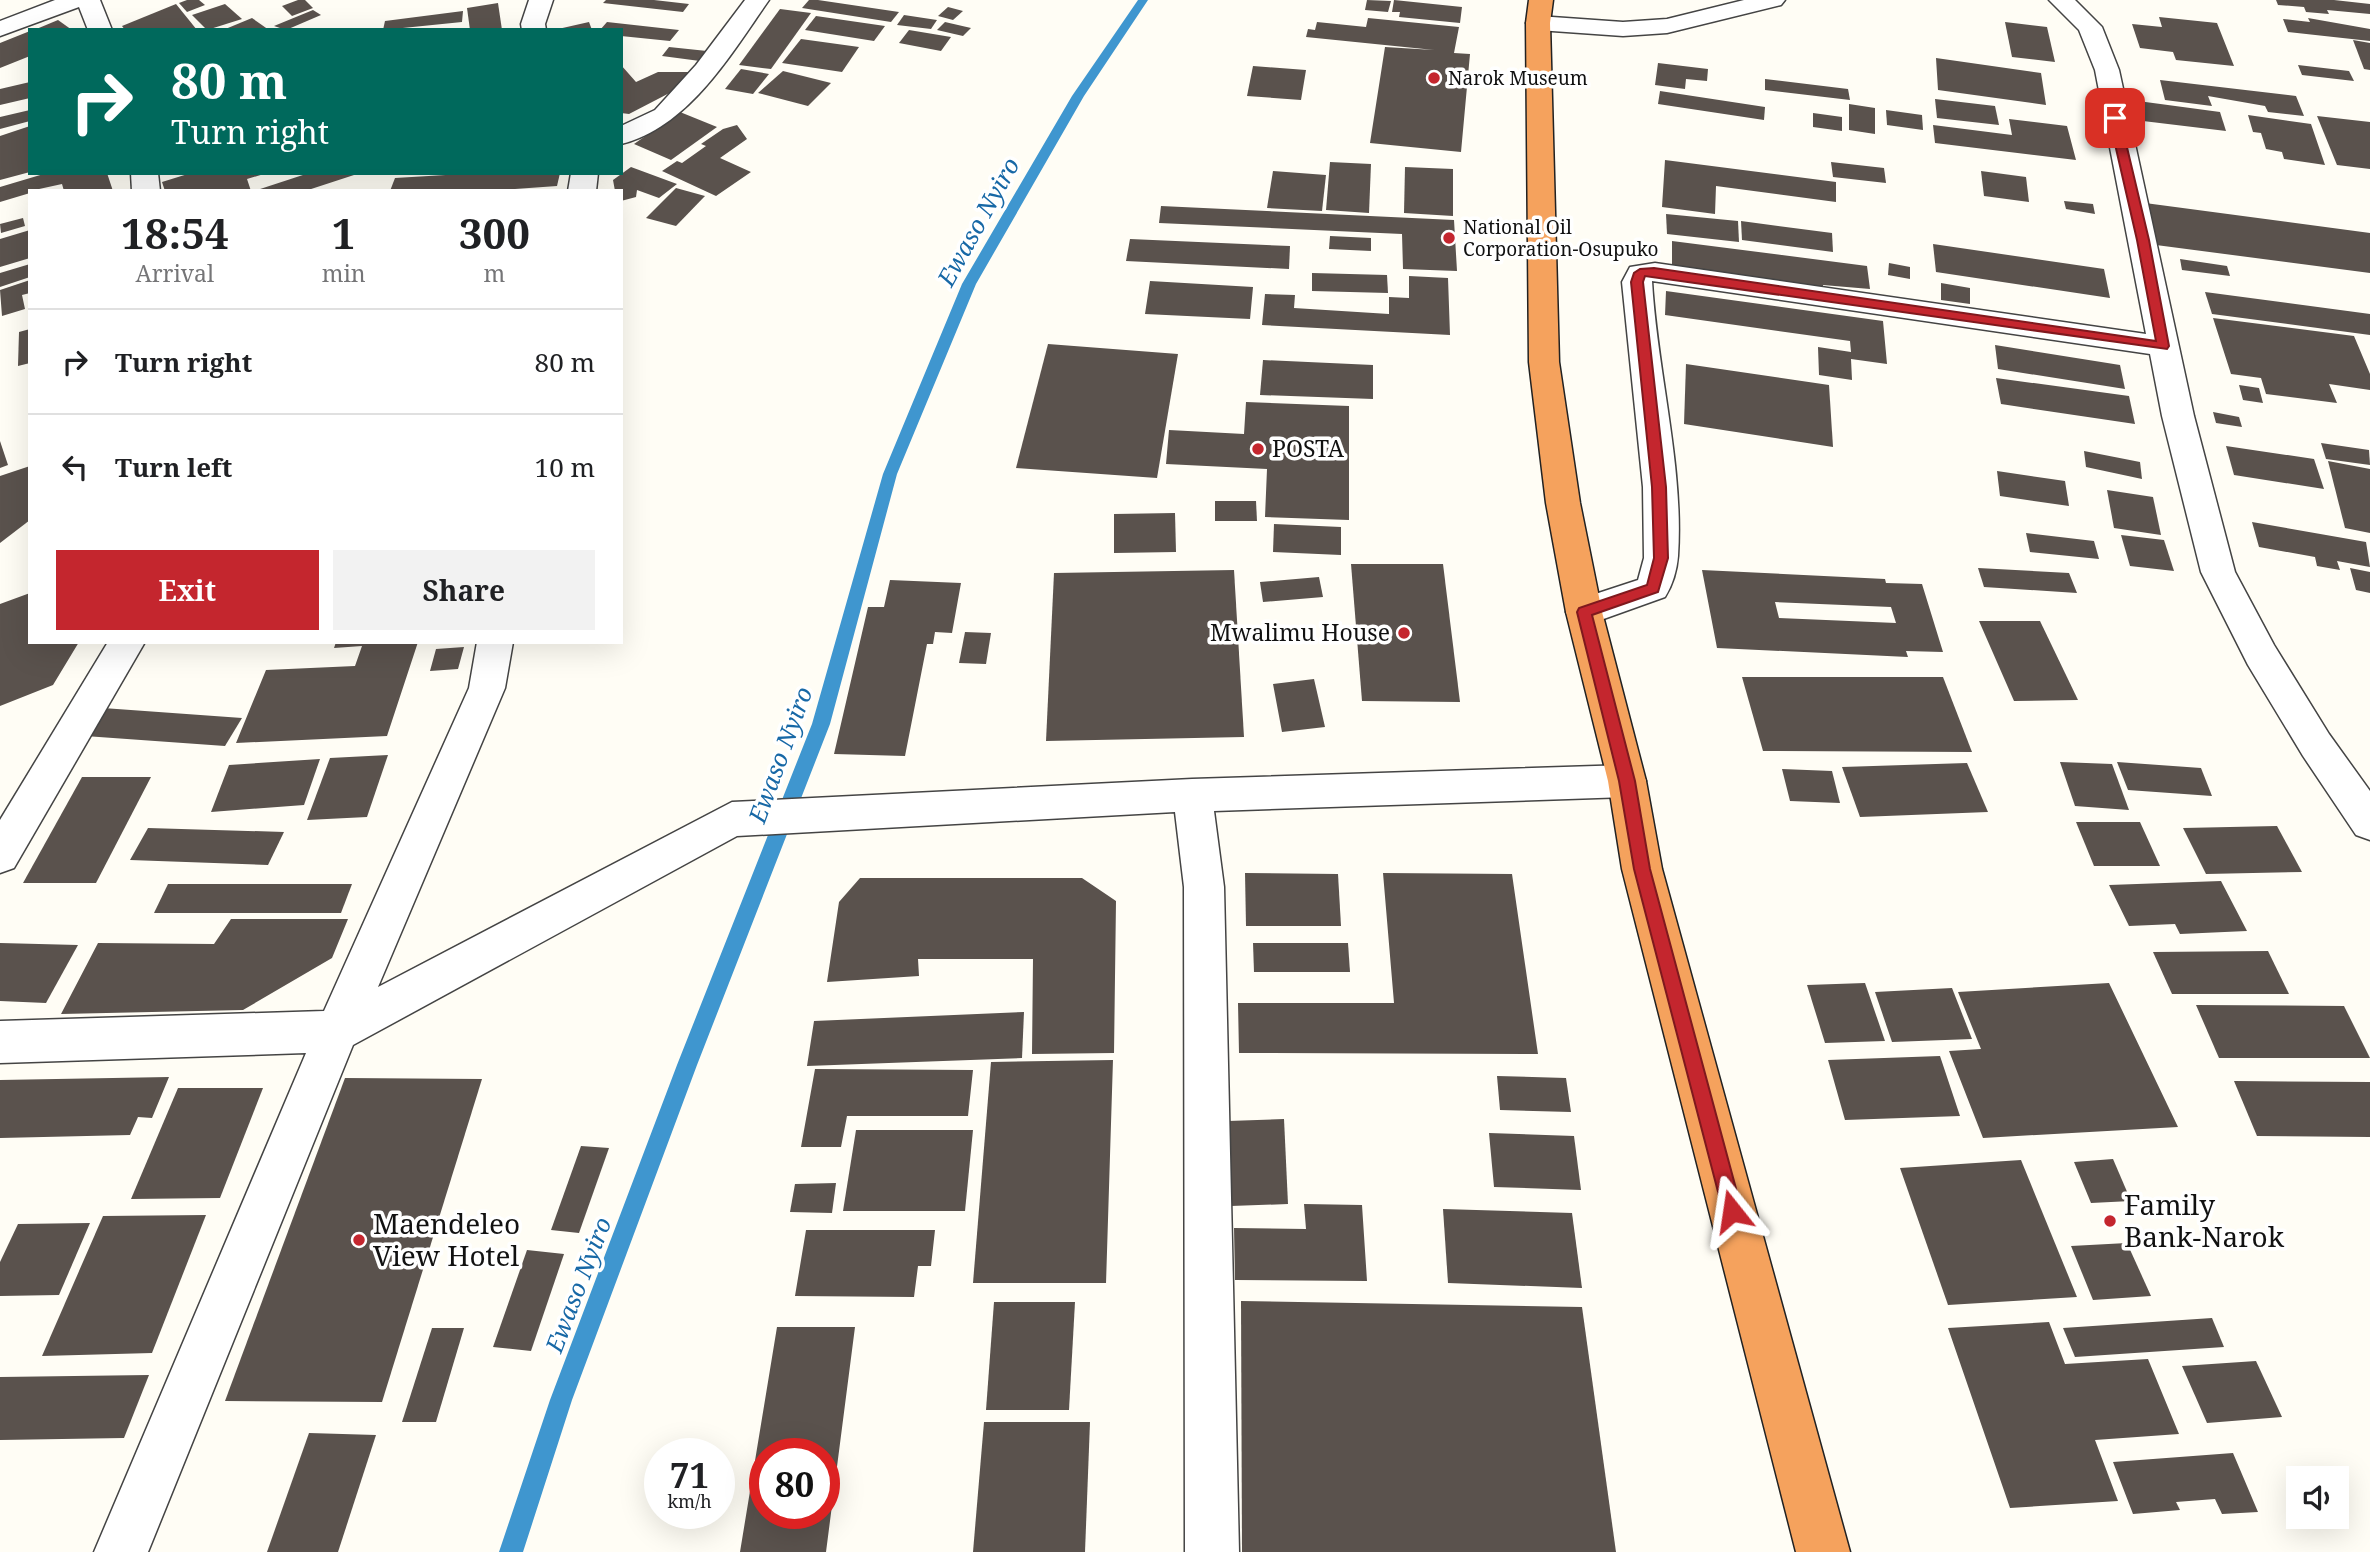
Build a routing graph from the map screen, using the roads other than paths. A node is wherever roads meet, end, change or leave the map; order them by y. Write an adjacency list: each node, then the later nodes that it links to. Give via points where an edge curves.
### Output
1 (77, 0): 10 (street)
2 (88, 0): 8 (street)
3 (541, 0): 9 (street)
4 (757, 0): 11 (street, via 705,70 664,115)
5 (1773, 0): 7 (street, via 1667,26 1623,29)
6 (2061, 0): 12 (street, via 2090,27 2107,70)
7 (1539, 12): 13 (highway, via 1544,362 1563,503)
8 (99, 28)
9 (534, 28)
10 (0, 29)
11 (623, 135)
12 (2163, 346): 13 (street, via 1640,273 1637,282 1659,487 1661,558 1653,588); 18 (street, via 2218,572 2261,655)
13 (1584, 612): 16 (highway)
14 (126, 644): 19 (street)
15 (495, 644): 20 (street, via 486,688)
16 (1627, 781): 17 (street); 24 (highway, via 1642,869)
17 (1192, 794): 20 (street, via 732,819); 23 (street, via 1204,887)
18 (2370, 823)
19 (0, 856)
20 (337, 1031): 21 (street); 22 (street)
21 (0, 1042)
22 (121, 1552)
23 (1212, 1552)
24 (1823, 1552)

